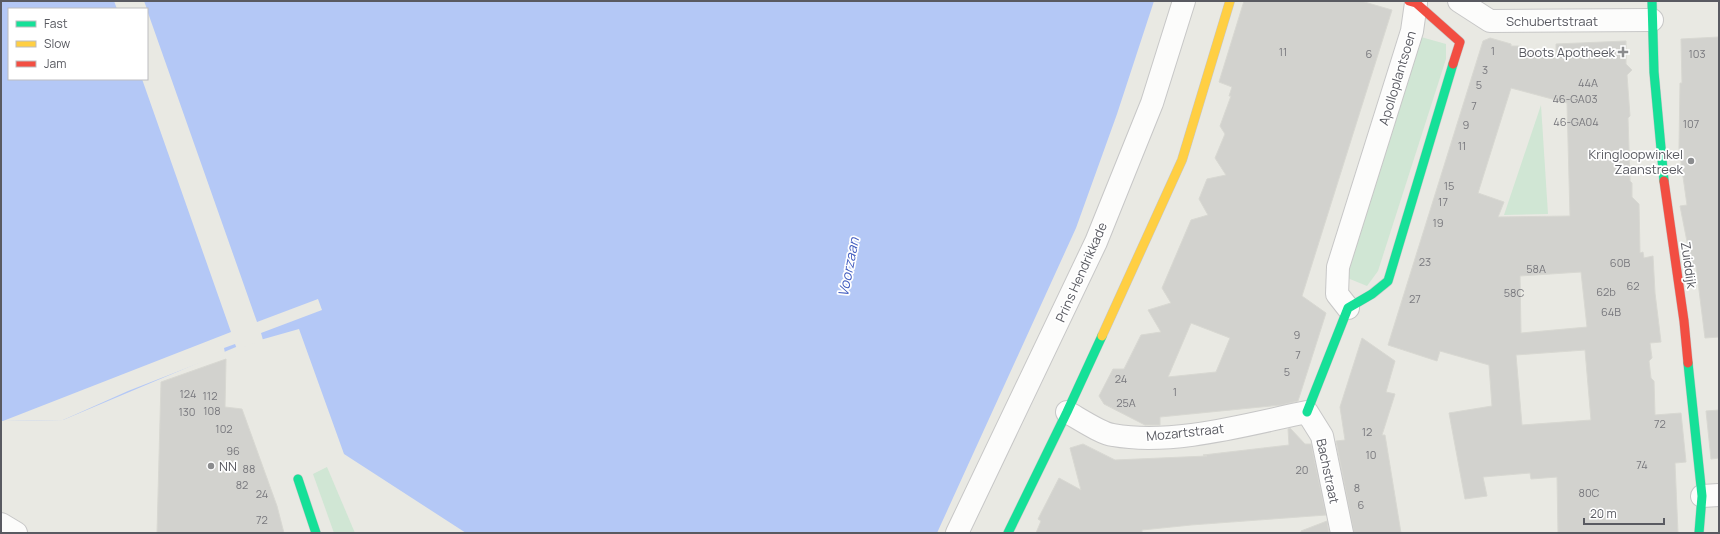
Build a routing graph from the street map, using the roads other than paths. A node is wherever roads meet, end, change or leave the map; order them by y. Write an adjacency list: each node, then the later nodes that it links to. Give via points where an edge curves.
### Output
1 (1184, 1): 14 (street, Prins Hendrikkade, via 1152,103 1096,242)
2 (1230, 1): 7 (street, via 1182,160)
3 (1459, 1): 5 (street, Schubertstraat, via 1490,21)
4 (1412, 2): 6 (street, Apolloplantsoen, via 1412,32 1338,267 1336,294); 6 (street, Apolloplantsoen, via 1460,42 1388,281)
5 (1652, 11): 10 (street, Zuiddijk, via 1661,163)
6 (1348, 308): 8 (street)
7 (1067, 412): 8 (street, Mozartstraat, via 1112,435 1150,438 1204,433); 15 (street)
8 (1306, 412): 16 (street, Bachstraat, via 1322,436)
9 (298, 479): 13 (street)
10 (1710, 496): 17 (street, Zuiddijk)
11 (1, 524): 12 (street)
12 (16, 533)
13 (316, 533)
14 (957, 533)
15 (1008, 533)
16 (1342, 533)
17 (1699, 533)

